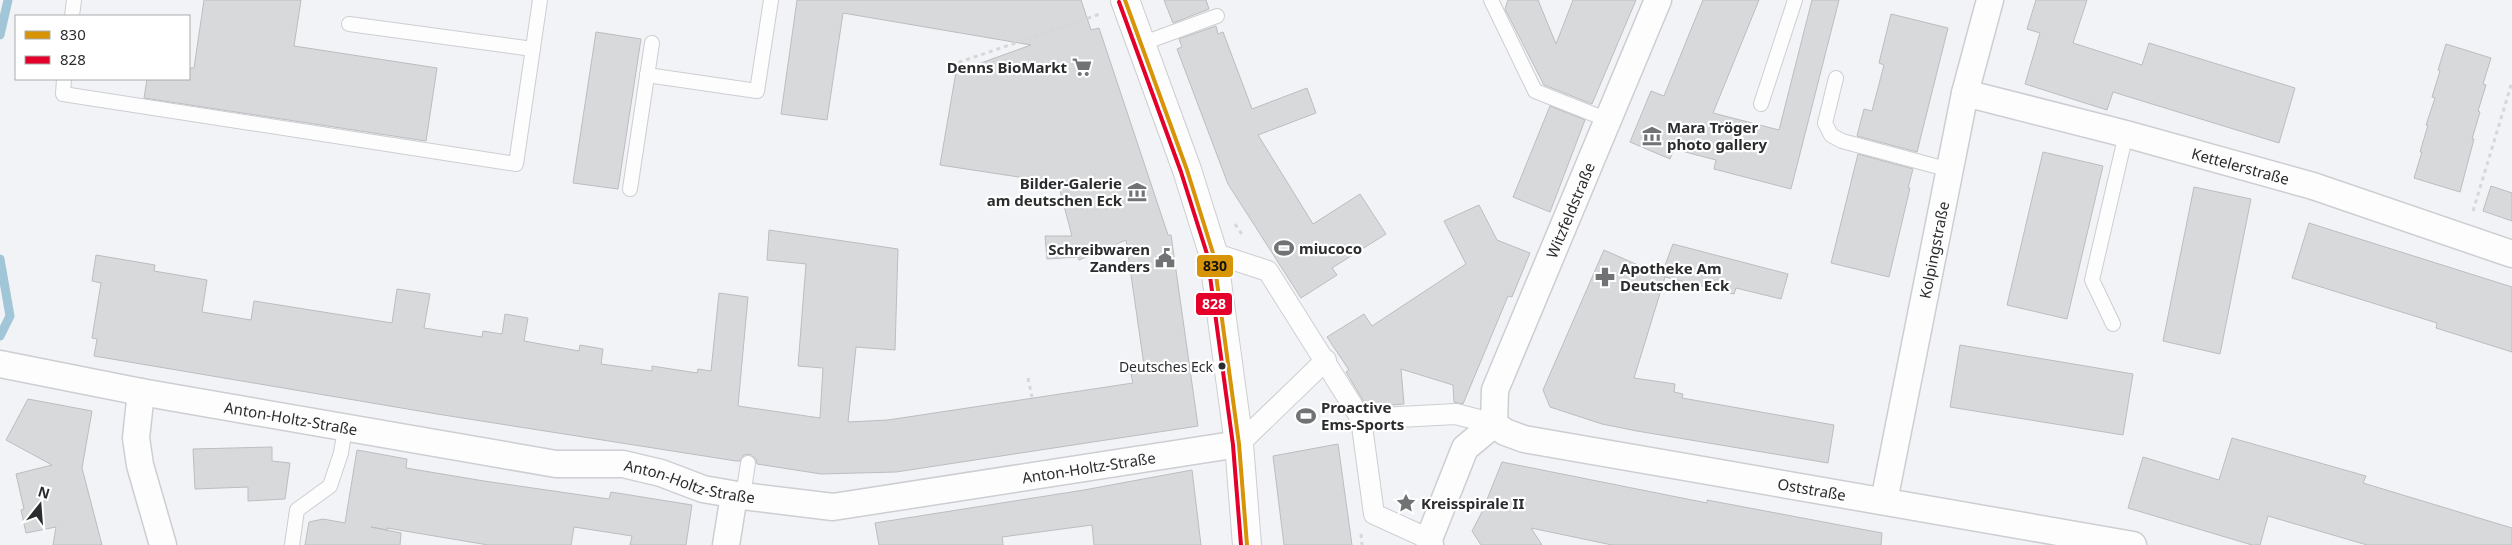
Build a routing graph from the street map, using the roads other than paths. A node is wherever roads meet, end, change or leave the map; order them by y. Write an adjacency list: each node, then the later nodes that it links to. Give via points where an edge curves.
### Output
1 (74, 0): 9 (lane)
2 (540, 0): 14 (lane)
3 (770, 0): 15 (lane, via 757,91)
4 (1491, 0): 20 (lane, via 1535,91)
5 (1658, 0): 20 (street, Witzfeldstraße)
6 (1795, 0): 19 (lane)
7 (1990, 0): 18 (street, Kolpingstraße)
8 (1125, 2): 13 (main road)
9 (72, 15)
10 (1217, 16): 13 (lane)
11 (349, 24): 14 (lane)
12 (652, 43): 15 (lane)
13 (1141, 44): 24 (main road)
14 (532, 49): 17 (lane, via 516,164 62,94)
15 (647, 75): 23 (lane)
16 (1836, 78): 22 (lane, via 1825,123 1830,135)
17 (64, 80)
18 (1965, 93): 21 (street, Kettelerstraße); 22 (street, Kolpingstraße)
19 (1762, 104)
20 (1608, 120): 31 (street, Witzfeldstraße, via 1495,390)
21 (2126, 134): 25 (street, Kettelerstraße, via 2314,186); 26 (lane, via 2092,280)
22 (1950, 170): 36 (street, Kolpingstraße)
23 (630, 189)
24 (1213, 253): 27 (street, via 1268,271); 33 (main road)
25 (2512, 254)
26 (2113, 324)
27 (1326, 360): 30 (street); 33 (street)
28 (0, 364): 29 (street, Anton-Holtz-Straße)
29 (141, 392): 32 (street, Anton-Holtz-Straße); 38 (street, via 136,438 140,465)
30 (1361, 419): 31 (street, via 1456,414); 37 (street, via 1374,514)
31 (1494, 424): 36 (street, Oststraße, via 1524,439); 37 (street, via 1465,448)
32 (345, 428): 35 (street, Anton-Holtz-Straße, via 556,464 623,464 661,473 703,489); 39 (lane, via 330,486 297,510)
33 (1239, 444): 35 (street, Anton-Holtz-Straße, via 833,508); 41 (main road)
34 (748, 462): 35 (lane)
35 (738, 495): 40 (street)
36 (1884, 501): 42 (street, Oststraße)
37 (1430, 542)
38 (163, 545)
39 (292, 545)
40 (726, 545)
41 (1247, 545)
42 (2133, 545)

